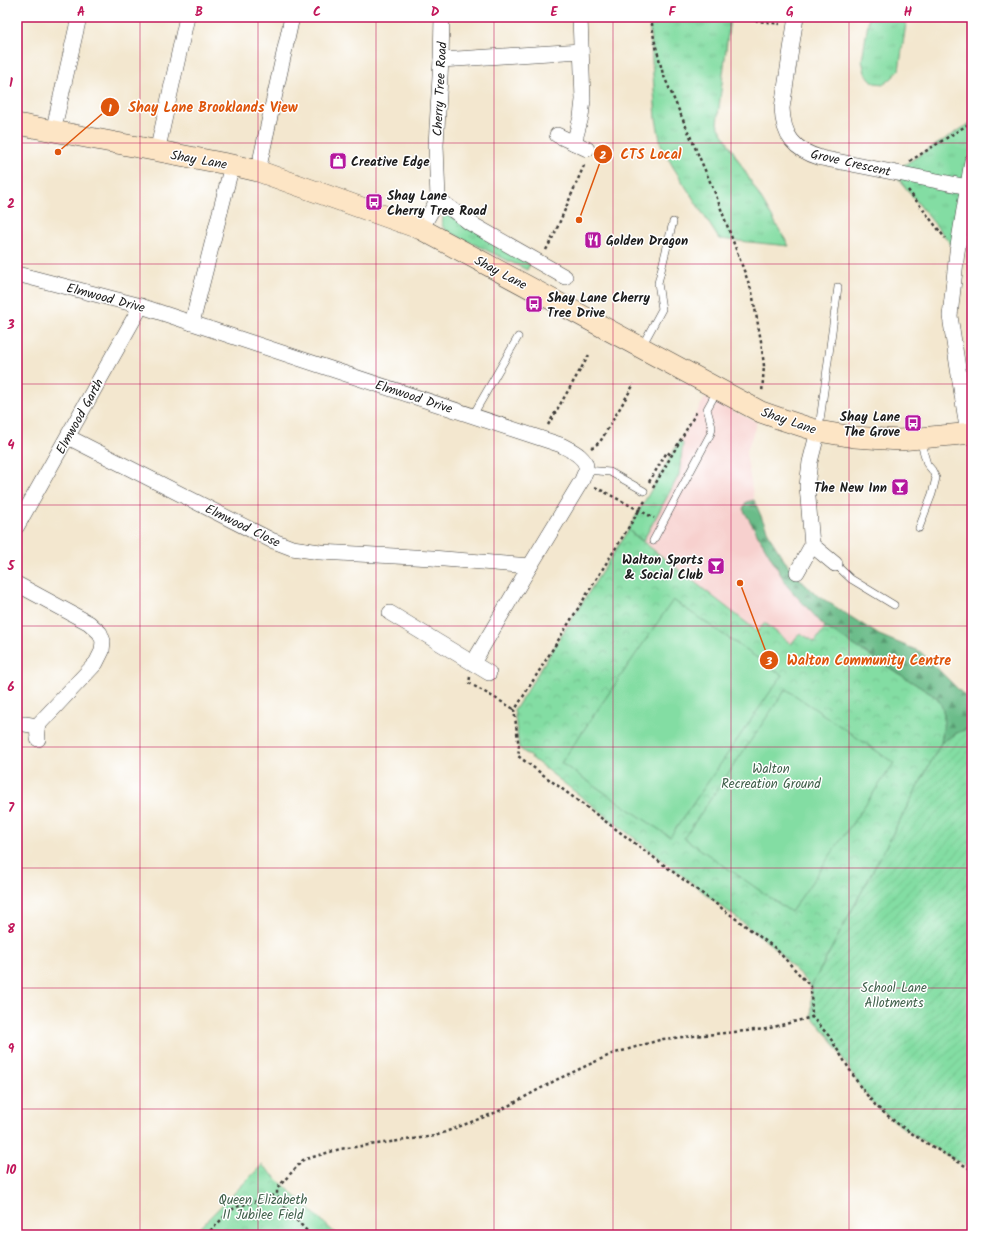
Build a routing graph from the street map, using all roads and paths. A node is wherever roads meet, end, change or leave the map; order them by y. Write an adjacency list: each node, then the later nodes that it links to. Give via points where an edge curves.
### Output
1 (79, 17): 12 (street)
2 (187, 17): 15 (street)
3 (292, 17): 18 (street)
4 (442, 17): 10 (street, Cherry Tree Road)
5 (580, 17): 9 (street)
6 (651, 17): 35 (path, via 663,74 715,193 752,292 764,366)
7 (731, 17): 8 (path)
8 (795, 22): 19 (street, Grove Crescent, via 782,114 791,141 800,150 821,158)
9 (581, 51): 10 (street); 14 (street)
10 (441, 60): 20 (street, Cherry Tree Road, via 436,145)
11 (17, 124): 12 (main road, Shay Lane)
12 (52, 132): 15 (main road, Shay Lane)
13 (557, 135): 14 (street)
14 (581, 146): 23 (path, via 587,158 555,233)
15 (157, 152): 17 (main road, Shay Lane)
16 (972, 161): 19 (street)
17 (232, 165): 18 (main road, Shay Lane); 28 (street)
18 (258, 171): 22 (main road, Shay Lane)
19 (968, 187): 38 (street, via 950,316)
20 (438, 199): 22 (street); 23 (street, via 470,223)
21 (673, 222): 30 (lane, via 658,283 662,308)
22 (421, 229): 30 (main road, Shay Lane)
23 (539, 262): 25 (street)
24 (17, 274): 27 (street, Elmwood Drive)
25 (566, 278)
26 (838, 287): 37 (lane)
27 (141, 306): 28 (street, Elmwood Drive); 39 (street, Elmwood Garth)
28 (192, 323): 36 (street, Elmwood Drive)
29 (518, 337): 36 (lane)
30 (641, 348): 33 (main road, Shay Lane)
31 (589, 355): 40 (path)
32 (634, 384): 43 (path, via 600,442)
33 (718, 389): 35 (main road, Shay Lane); 47 (lane, via 707,409 711,433)
34 (698, 410): 42 (path)
35 (761, 412): 37 (main road, Shay Lane)
36 (473, 415): 40 (street, Elmwood Drive)
37 (818, 430): 41 (main road, Shay Lane, via 868,439); 51 (street, via 807,486)
38 (970, 434): 41 (main road, Shay Lane)
39 (68, 437): 48 (street, Elmwood Garth); 53 (street, Elmwood Close, via 271,540 292,548)
40 (541, 438): 43 (street, Elmwood Drive, via 561,445)
41 (919, 438): 49 (lane, via 927,464 936,478)
42 (671, 455): 45 (path); 45 (path, via 667,452)
43 (579, 456): 44 (street, via 585,465)
44 (584, 475): 45 (lane, via 610,472); 46 (path); 53 (street)
45 (648, 493): 46 (path)
46 (640, 511): 47 (path); 60 (path)
47 (662, 523): 50 (lane)
48 (17, 526)
49 (919, 528)
50 (653, 541)
51 (812, 544): 52 (street); 54 (street)
52 (835, 564): 56 (lane, via 851,579)
53 (530, 566): 58 (street)
54 (797, 572)
55 (17, 584): 61 (street, via 89,623 100,633 103,641 102,651 96,663)
56 (894, 605)
57 (390, 613): 58 (street)
58 (473, 663): 59 (street); 60 (path, via 469,683)
59 (489, 673)
60 (514, 709): 62 (path, via 518,756 775,948 811,986)
61 (33, 730)
62 (812, 1017): 63 (path, via 829,1036 861,1088 877,1107 898,1124); 64 (path, via 766,1029 662,1040 612,1054 497,1112 435,1136 340,1149 304,1160 277,1189)
63 (972, 1170)
64 (277, 1194): 65 (path, via 230,1210); 66 (path, via 283,1206)
65 (206, 1235)
66 (311, 1235)

